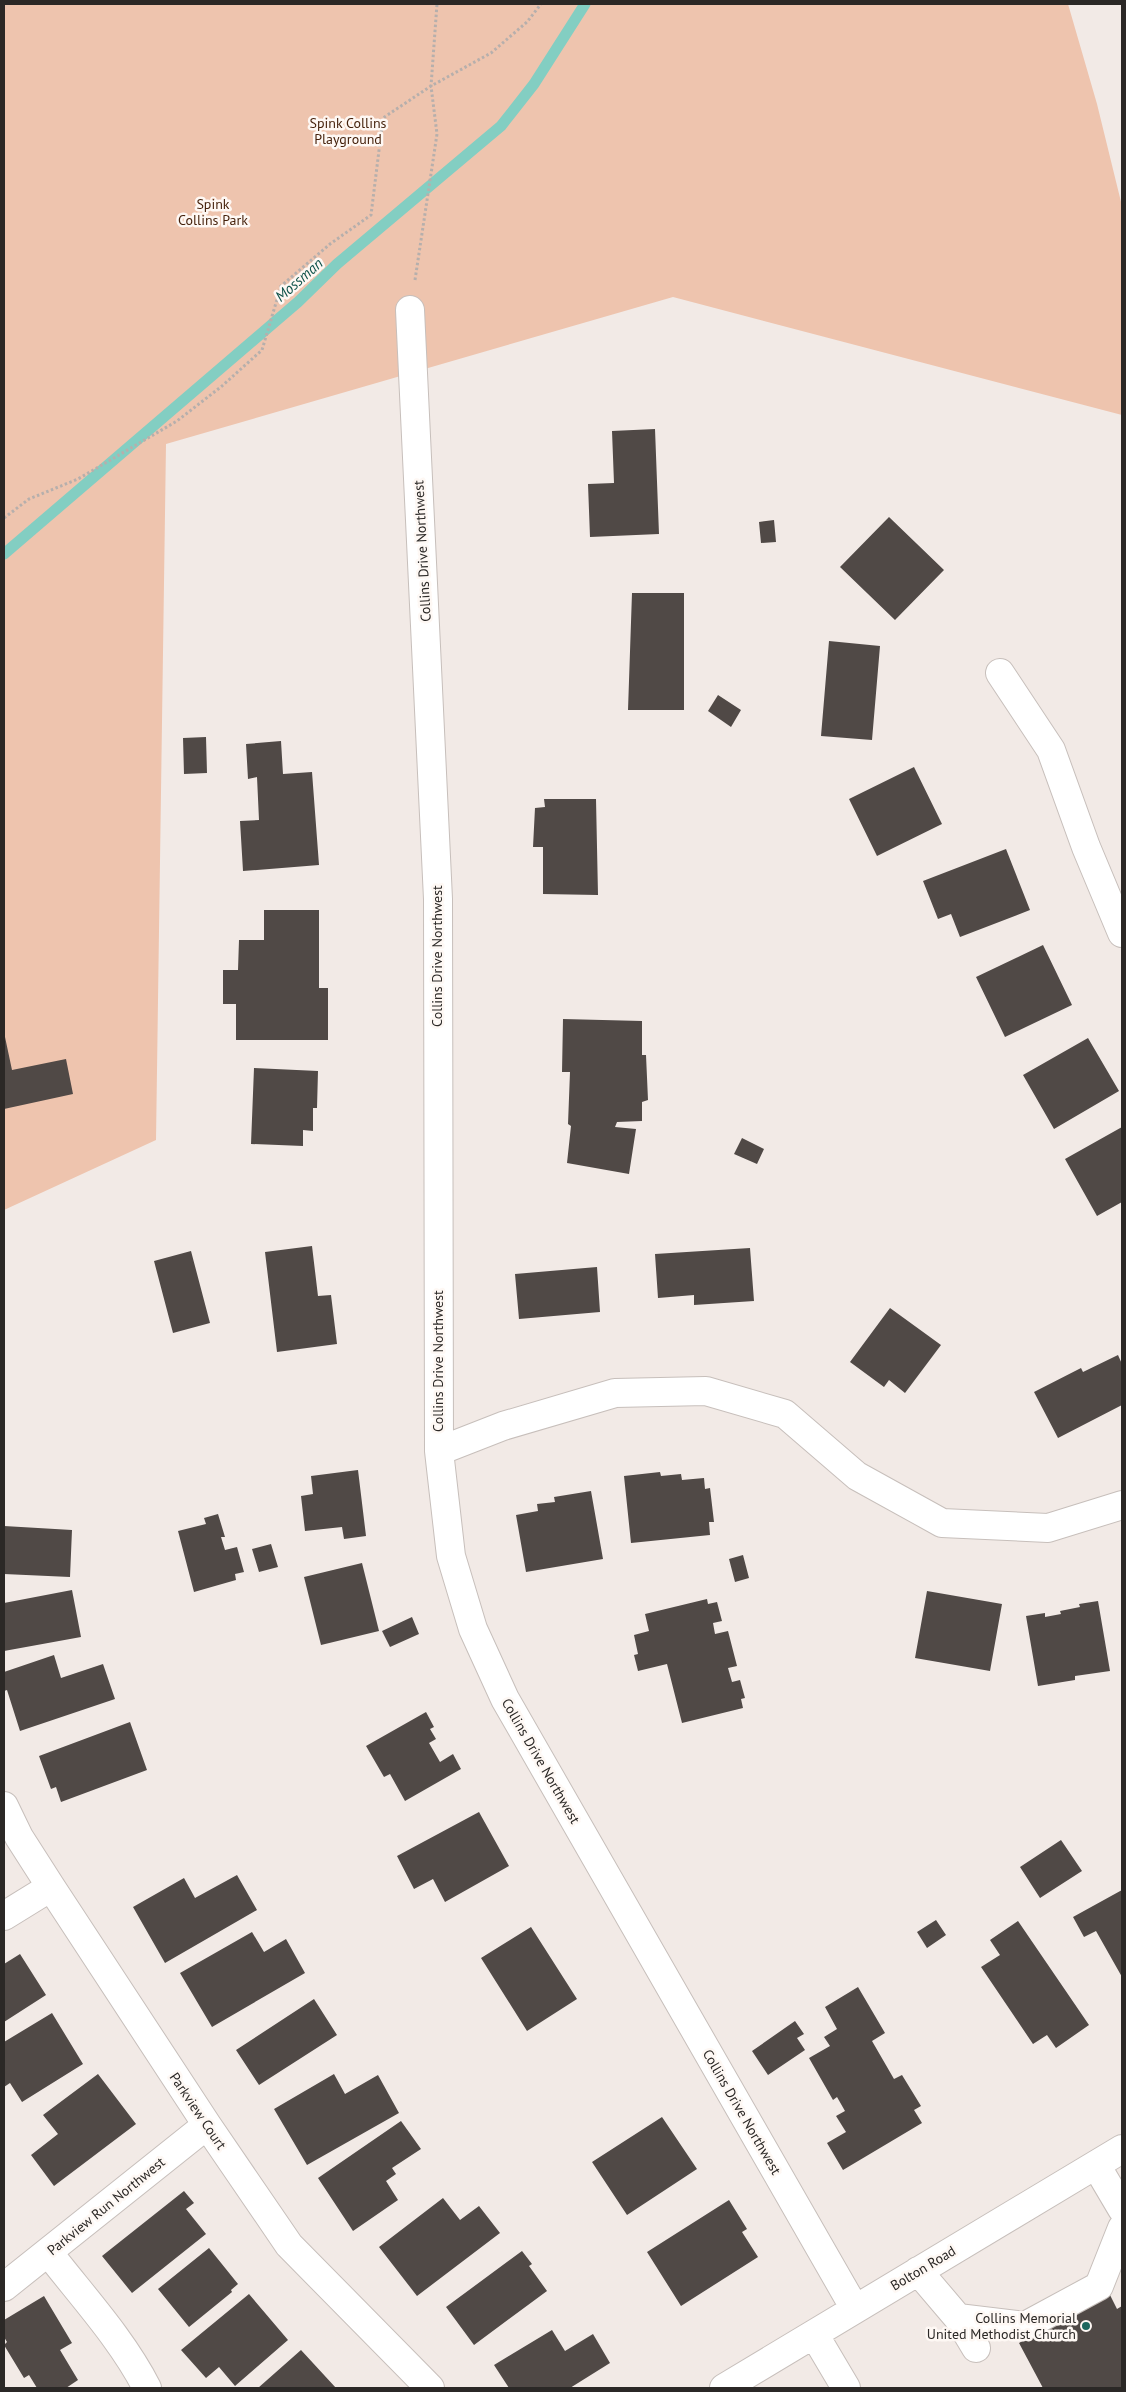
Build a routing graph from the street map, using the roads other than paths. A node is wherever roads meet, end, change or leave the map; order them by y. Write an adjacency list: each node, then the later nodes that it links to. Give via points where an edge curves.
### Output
1 (410, 310): 4 (street, Collins Drive Northwest, via 438,899)
2 (1000, 673): 3 (street, via 1051,750)
3 (1122, 933)
4 (438, 1451): 5 (street, via 503,1426 615,1392 706,1392 784,1414 857,1476 942,1523 1048,1528); 17 (street, Collins Drive Northwest, via 451,1556 473,1629 506,1699)
5 (1122, 1505)
6 (4, 1806): 7 (street, Parkview Court, via 19,1837)
7 (51, 1887): 8 (street); 9 (street, Parkview Court)
8 (4, 1916)
9 (207, 2125): 14 (street, Parkview Run Northwest); 22 (street, Parkview Court, via 289,2245)
10 (1122, 2149): 11 (street, Bolton Road)
11 (1096, 2165): 12 (street); 15 (street, Bolton Road)
12 (1122, 2209)
13 (1122, 2228): 18 (street, via 1099,2286 1025,2326)
14 (48, 2252): 16 (street, Parkview Run Northwest); 21 (street, via 100,2318)
15 (918, 2271): 17 (street, Bolton Road); 18 (street)
16 (4, 2287)
17 (855, 2309): 19 (street, Bolton Road)
18 (958, 2318): 20 (street)
19 (814, 2334): 23 (street, Bolton Road); 24 (street)
20 (976, 2348)
21 (147, 2388)
22 (430, 2388)
23 (724, 2388)
24 (846, 2388)

